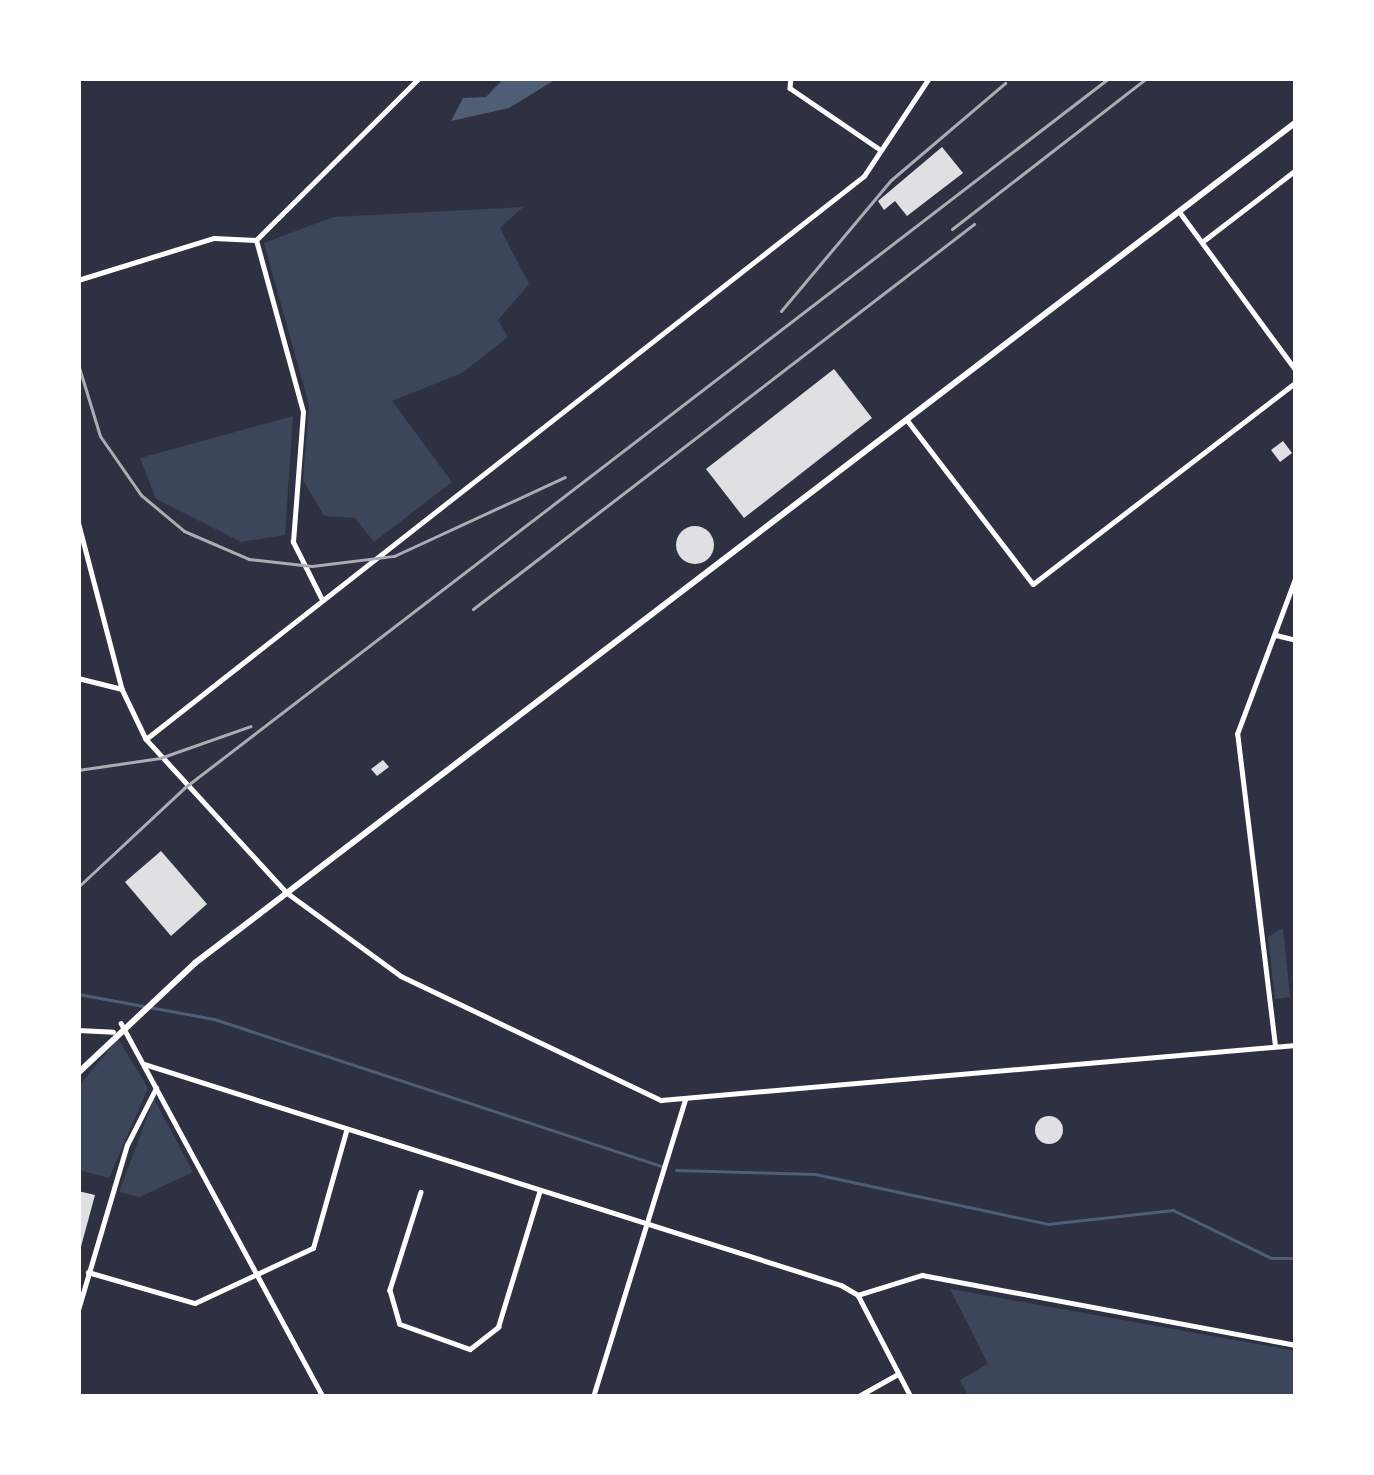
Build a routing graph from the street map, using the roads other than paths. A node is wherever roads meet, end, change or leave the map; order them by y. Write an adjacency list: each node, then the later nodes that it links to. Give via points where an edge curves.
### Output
1 (419, 78): 8 (street)
2 (791, 78): 5 (street, via 790,88)
3 (928, 78): 5 (street)
4 (1296, 122): 7 (main road)
5 (881, 150): 16 (street, via 864,176)
6 (1296, 170): 9 (street)
7 (1179, 211): 9 (street); 13 (main road)
8 (256, 240): 10 (street, via 214,238); 16 (street, via 303,412 293,542)
9 (1202, 242): 11 (street)
10 (78, 280)
11 (1296, 370)
12 (1296, 382): 13 (street, via 1034,584)
13 (908, 421): 22 (main road)
14 (78, 521): 20 (street)
15 (1296, 578): 17 (street)
16 (321, 598): 21 (street)
17 (1276, 635): 18 (street); 27 (street, via 1238,734)
18 (1296, 640)
19 (78, 678): 20 (street)
20 (122, 689): 21 (street)
21 (146, 739): 22 (street)
22 (286, 892): 23 (main road); 31 (street, via 401,976 652,1098)
23 (121, 1023): 25 (main road); 28 (street)
24 (78, 1030): 25 (street)
25 (113, 1032): 29 (main road)
26 (1296, 1045): 27 (street)
27 (1275, 1046): 31 (street)
28 (144, 1064): 30 (street); 32 (street)
29 (78, 1073)
30 (156, 1088): 36 (street); 37 (street)
31 (685, 1100): 35 (street)
32 (346, 1131): 34 (street); 37 (street, via 313,1248)
33 (421, 1192): 34 (street, via 390,1290 400,1324 470,1349 498,1327)
34 (539, 1192): 35 (street)
35 (650, 1226): 38 (street); 42 (street)
36 (88, 1272): 37 (street, via 195,1303); 39 (street)
37 (258, 1278): 43 (street)
38 (858, 1295): 40 (street, via 922,1275); 41 (street)
39 (78, 1310)
40 (1296, 1345)
41 (898, 1374): 45 (street); 46 (street)
42 (604, 1395): 44 (street)
43 (323, 1397)
44 (593, 1397)
45 (857, 1397)
46 (911, 1397)

